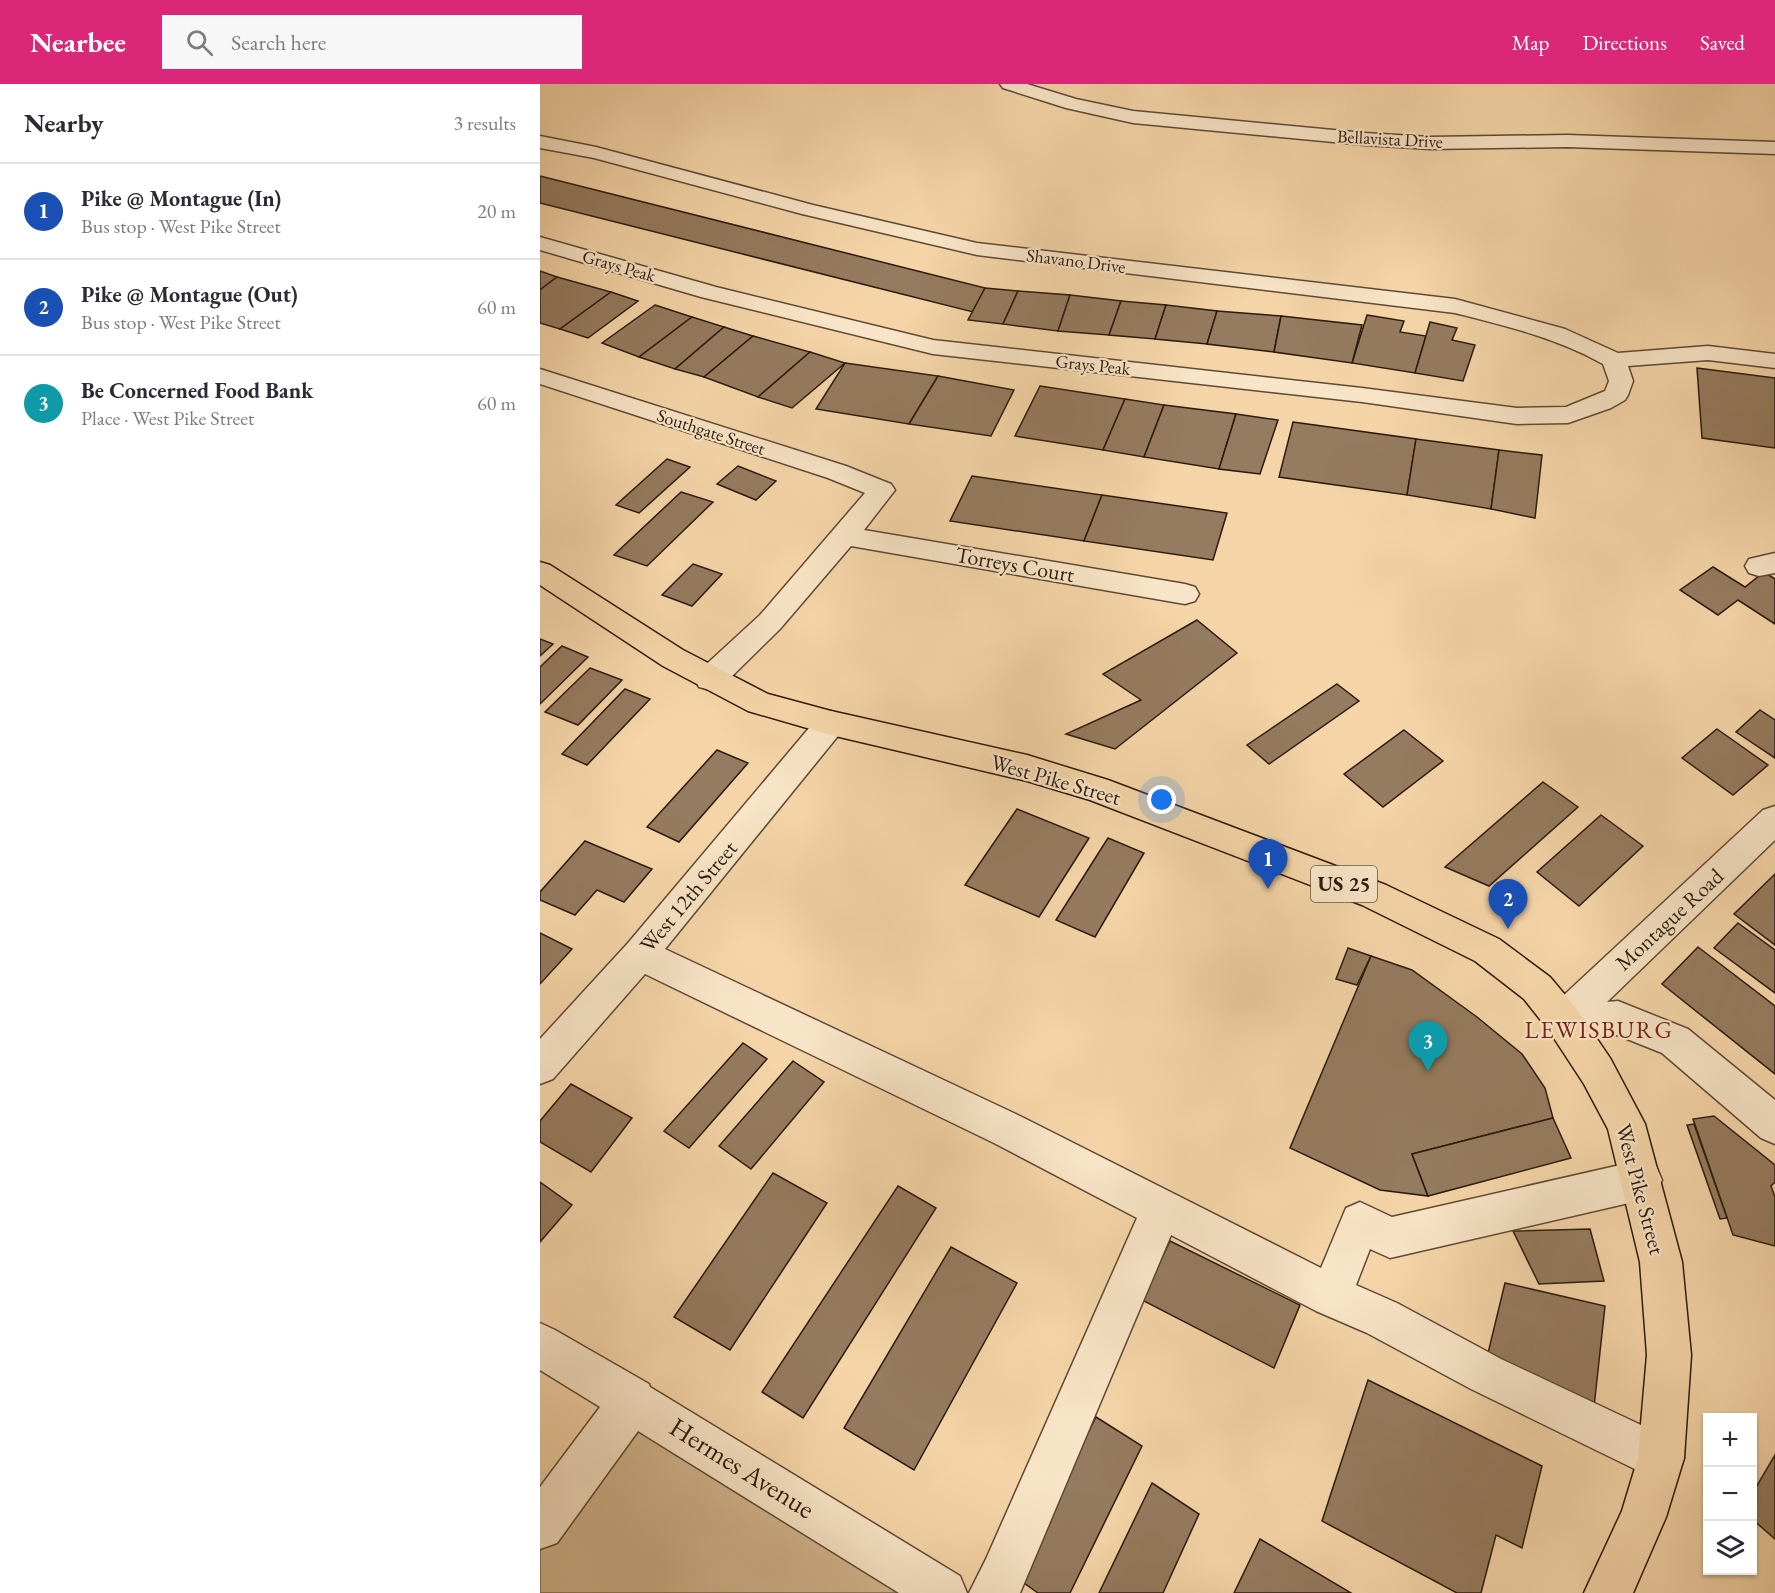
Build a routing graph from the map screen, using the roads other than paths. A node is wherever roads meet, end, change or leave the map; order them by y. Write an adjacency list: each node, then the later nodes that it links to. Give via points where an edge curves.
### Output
1 (1023, 86): 3 (street, Bellavista Drive, via 1072,104 1133,117 1365,139)
2 (540, 142): 5 (street, Shavano Drive, via 977,249 1455,306 1592,346)
3 (1775, 148)
4 (540, 243): 5 (street, Grays Peak, via 709,292 933,347 1517,416 1568,415 1616,395 1621,381)
5 (1614, 360): 6 (street, via 1708,354)
6 (1775, 361)
7 (540, 376): 8 (street, Southgate Street, via 882,490)
8 (845, 536): 10 (street, Torreys Court); 11 (street, via 770,621)
9 (540, 572): 11 (main road, West Pike Street / US 25)
10 (1185, 594)
11 (710, 679): 12 (main road, West Pike Street / US 25, via 759,703)
12 (831, 723): 14 (street, West 12th Street); 15 (main road, West Pike Street / US 25, via 1027,768 1097,789 1374,895 1487,950 1537,988)
13 (1775, 819): 15 (street, Montague Road)
14 (640, 954): 16 (street, West 12th Street); 19 (street, via 1008,1130)
15 (1563, 1020): 17 (street, via 1618,1018 1675,1041); 18 (main road, West Pike Street / US 25, via 1626,1124)
16 (540, 1066)
17 (1775, 1125)
18 (1642, 1180): 20 (street, via 1390,1238 1360,1222); 23 (main road, West Pike Street / US 25, via 1661,1262 1669,1355)
19 (1161, 1210): 20 (street); 26 (street)
20 (1331, 1296): 23 (street)
21 (540, 1345): 22 (street, Hermes Avenue)
22 (633, 1400): 24 (street); 25 (street, Hermes Avenue)
23 (1661, 1458): 27 (main road, West Pike Street / US 25, via 1643,1517)
24 (540, 1526)
25 (929, 1589)
26 (993, 1593)
27 (1608, 1593)

